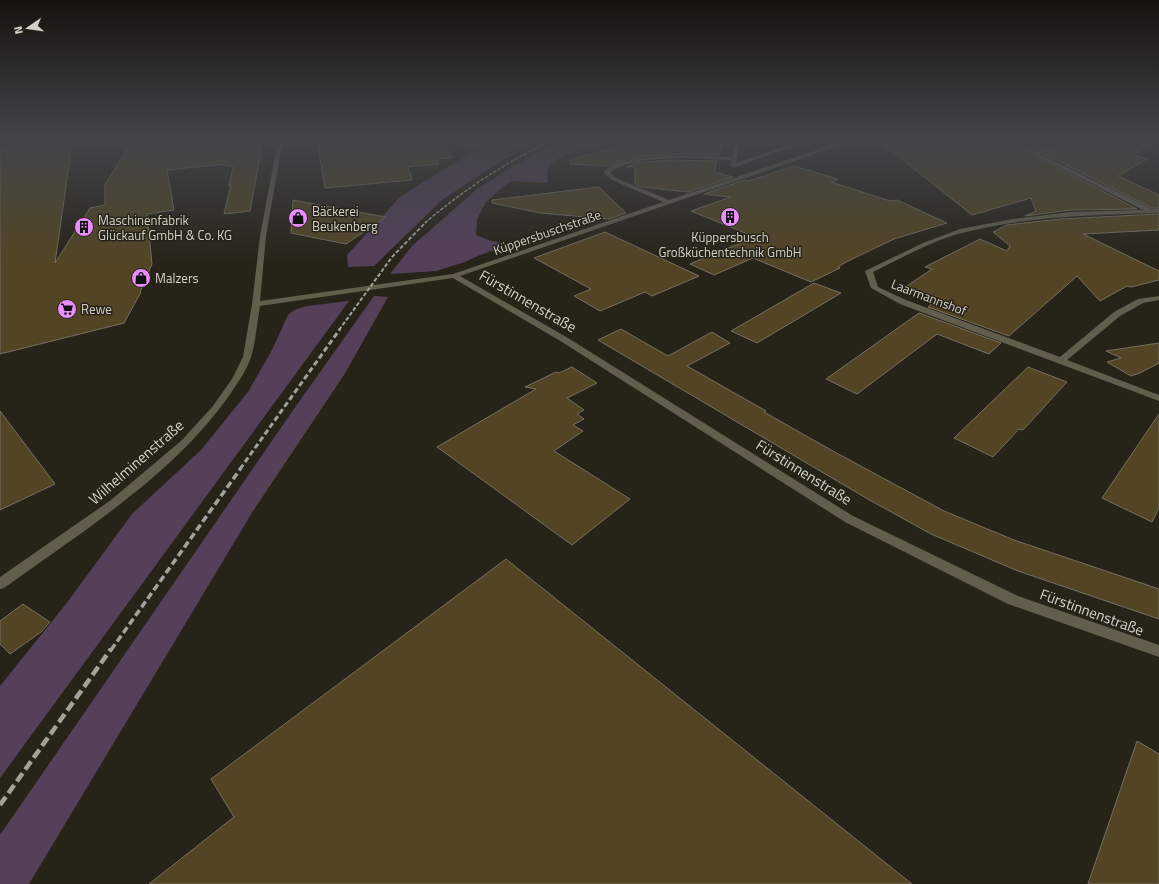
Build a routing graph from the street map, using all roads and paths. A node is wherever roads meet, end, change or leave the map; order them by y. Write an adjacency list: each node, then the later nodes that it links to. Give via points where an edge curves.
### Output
1 (272, 181): 9 (street, Wilhelminenstraße, via 263,236)
2 (619, 181): 5 (street)
3 (731, 181): 5 (street, Küppersbuschstraße)
4 (1092, 181): 6 (street)
5 (668, 202): 7 (street, Küppersbuschstraße)
6 (1157, 213): 10 (street, Laarmannshof, via 1070,214 960,231 925,244 869,271 875,288 903,302)
7 (454, 276): 9 (street, Küppersbuschstraße); 13 (street, Fürstinnenstraße, via 565,340 849,519 1014,600)
8 (1159, 298): 10 (street, via 1141,301 1117,314)
9 (256, 304): 12 (street, Wilhelminenstraße, via 247,357 236,379 216,408 186,442 114,503)
10 (1061, 361): 11 (street, Laarmannshof)
11 (1159, 398)
12 (0, 584)
13 (1159, 651)

